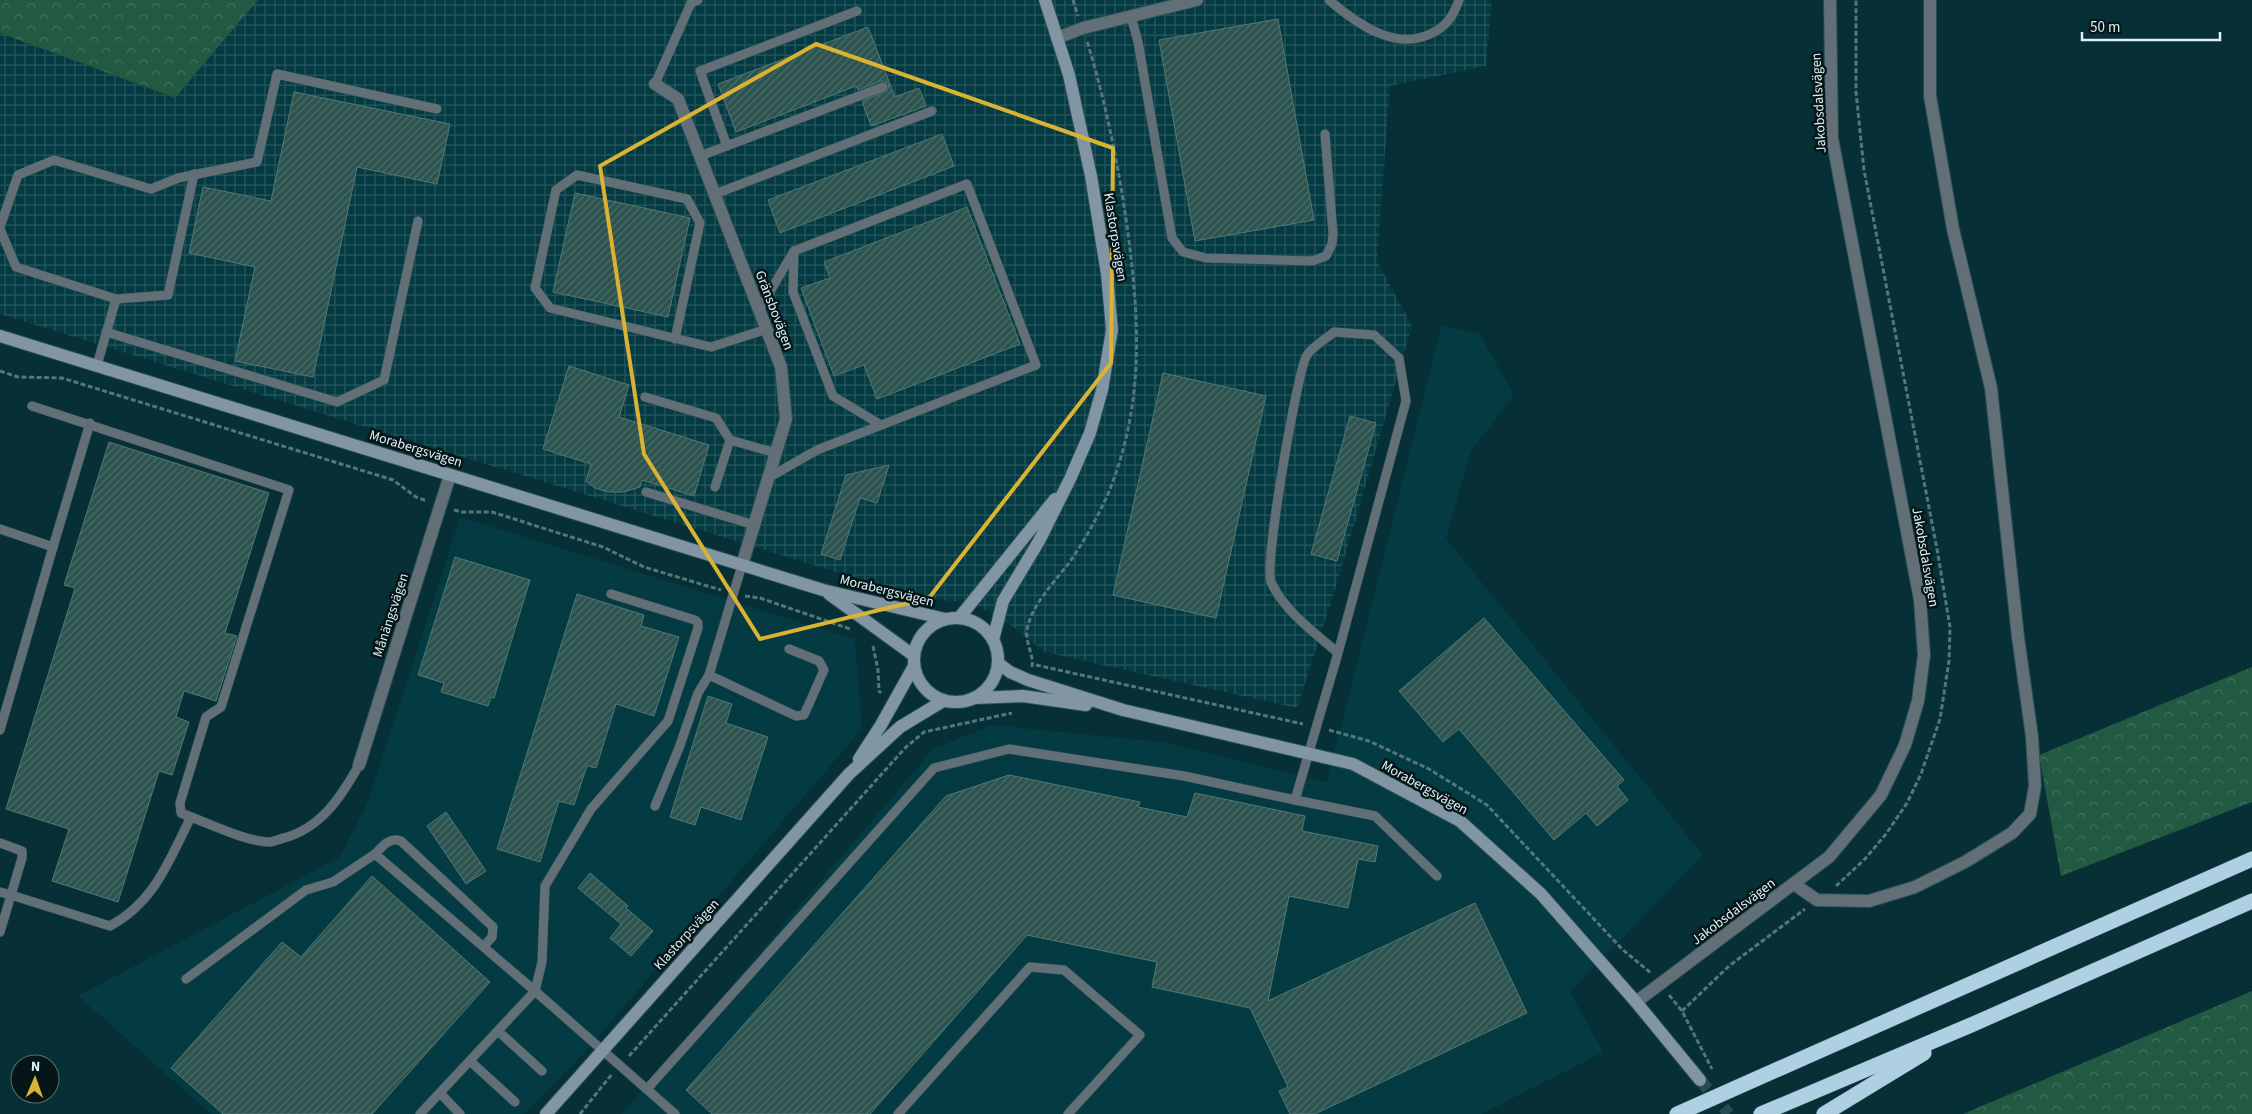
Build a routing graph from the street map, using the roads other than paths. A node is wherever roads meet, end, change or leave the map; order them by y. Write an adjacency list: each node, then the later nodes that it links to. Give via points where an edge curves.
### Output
1 (698, 0): 11 (lane, via 691,3)
2 (1045, 0): 10 (street, Klastorpsvägen)
3 (1196, 0): 9 (street)
4 (1329, 0): 5 (lane, via 1380,34 1418,40 1451,20)
5 (1459, 0)
6 (1830, 0): 69 (street, Jakobsdalsvägen, via 1832,138 1920,600 1924,656 1912,725 1882,794 1829,858)
7 (1930, 0): 69 (street, via 1930,96 1953,229 1991,388 2032,736 2035,786 2030,814 2012,833 1915,887 1869,901 1817,900)
8 (857, 11): 16 (lane, via 700,71)
9 (1131, 16): 10 (street); 15 (lane, via 1172,238 1184,252 1206,258 1312,262 1326,256 1334,234)
10 (1057, 38): 38 (street, Klastorpsvägen, via 1091,176 1107,274 1112,330 1102,390 1090,433)
11 (655, 84): 17 (street, Gränsbovägen, via 678,100)
12 (883, 87): 16 (lane)
13 (437, 109): 18 (lane, via 276,74 256,162)
14 (932, 111): 19 (lane)
15 (1325, 134)
16 (727, 146): 17 (lane)
17 (700, 156): 19 (street, Gränsbovägen)
18 (194, 174): 21 (lane, via 151,189 54,160 18,175); 23 (lane, via 168,295)
19 (715, 194): 24 (street, Gränsbovägen)
20 (418, 221): 26 (lane, via 384,380 338,402)
21 (0, 228): 23 (lane, via 16,267)
22 (794, 251): 24 (lane); 33 (lane, via 793,292 833,396); 33 (lane, via 968,184 1036,364)
23 (116, 299): 26 (lane)
24 (759, 310): 25 (street, Gränsbovägen)
25 (767, 330): 28 (lane, via 711,347); 35 (street, Gränsbovägen, via 781,367 786,419)
26 (106, 332): 29 (lane)
27 (0, 336): 29 (street, Morabergsvägen)
28 (675, 339): 28 (lane, via 550,308 535,288 556,190 577,175 687,199 700,223)
29 (97, 365): 36 (street, Morabergsvägen)
30 (646, 397): 34 (lane, via 716,418)
31 (32, 406): 32 (lane)
32 (90, 424): 43 (lane); 64 (lane, via 289,490 221,707 206,717 180,803 181,813)
33 (881, 425): 37 (lane, via 817,450)
34 (730, 440): 35 (lane); 39 (lane)
35 (776, 454): 37 (street, Gränsbovägen)
36 (450, 474): 44 (street, Morabergsvägen); 60 (street, Månängsvägen)
37 (768, 478): 41 (street, Gränsbovägen)
38 (1070, 479): 47 (street, Klastorpsvägen); 49 (street, Klastorpsvägen, via 1040,541 1003,601)
39 (716, 487)
40 (646, 492): 41 (lane)
41 (754, 525): 44 (street, Gränsbovägen)
42 (0, 529): 43 (lane)
43 (53, 547): 58 (lane)
44 (742, 565): 45 (street, Morabergsvägen); 54 (lane)
45 (823, 590): 48 (street, Morabergsvägen); 52 (street, Morabergsvägen)
46 (612, 594): 76 (lane, via 695,620 698,628 668,721 591,809 545,886 542,962)
47 (959, 618): 48 (street); 49 (street, via 973,622)
48 (945, 619): 52 (street, via 921,635)
49 (993, 640): 53 (street)
50 (789, 649): 54 (lane, via 819,661 824,670 804,715 796,716)
51 (1338, 653): 51 (lane, via 1406,401 1399,358 1374,335 1334,332 1306,356 1288,435 1272,536 1270,580 1291,612); 59 (lane)
52 (914, 661): 56 (street, via 917,678 923,688); 61 (street, Klastorpsvägen, via 881,725)
53 (998, 664): 55 (street, via 991,682); 57 (street, Morabergsvägen, via 1028,680)
54 (709, 675): 63 (lane, via 698,693)
55 (974, 698): 56 (street, via 959,702); 57 (street, Morabergsvägen, via 1023,696)
56 (943, 701): 61 (street, Klastorpsvägen, via 900,727)
57 (1123, 710): 59 (street, Morabergsvägen)
58 (0, 730)
59 (1308, 753): 62 (lane); 77 (street, Morabergsvägen, via 1353,764 1460,821 1541,894)
60 (359, 765): 64 (lane, via 345,791 322,818 292,836 269,842 241,836)
61 (849, 774): 80 (street, Klastorpsvägen)
62 (1295, 800): 68 (lane, via 1375,816); 84 (lane, via 1184,776 1009,749 934,768)
63 (654, 806)
64 (192, 817): 71 (lane, via 151,894 110,926)
65 (0, 843): 71 (lane, via 22,852)
66 (375, 854): 74 (lane); 74 (lane, via 389,841 401,842 493,927 492,937); 75 (lane, via 333,882 306,890)
67 (2252, 859): 93 (highway)
68 (1437, 876)
69 (1794, 884): 77 (street, Jakobsdalsvägen)
70 (0, 892): 71 (lane)
71 (11, 895): 73 (lane)
72 (2252, 901): 78 (highway)
73 (0, 932)
74 (484, 946): 76 (lane)
75 (186, 979)
76 (535, 991): 79 (lane); 80 (lane)
77 (1636, 1002): 83 (street, Morabergsvägen)
78 (1971, 1026): 94 (highway); 95 (highway)
79 (498, 1031): 81 (lane); 82 (lane)
80 (602, 1051): 84 (lane); 89 (street, Klastorpsvägen)
81 (470, 1061): 85 (lane); 86 (lane)
82 (542, 1071)
83 (1700, 1080)
84 (647, 1089): 90 (lane)
85 (440, 1093): 87 (lane); 88 (lane)
86 (515, 1102)
87 (420, 1114)
88 (460, 1114)
89 (546, 1114)
90 (675, 1114)
91 (898, 1114): 92 (lane, via 1030,967 1064,970 1140,1035)
92 (1068, 1114)
93 (1677, 1114)
94 (1761, 1114)
95 (1824, 1114)

